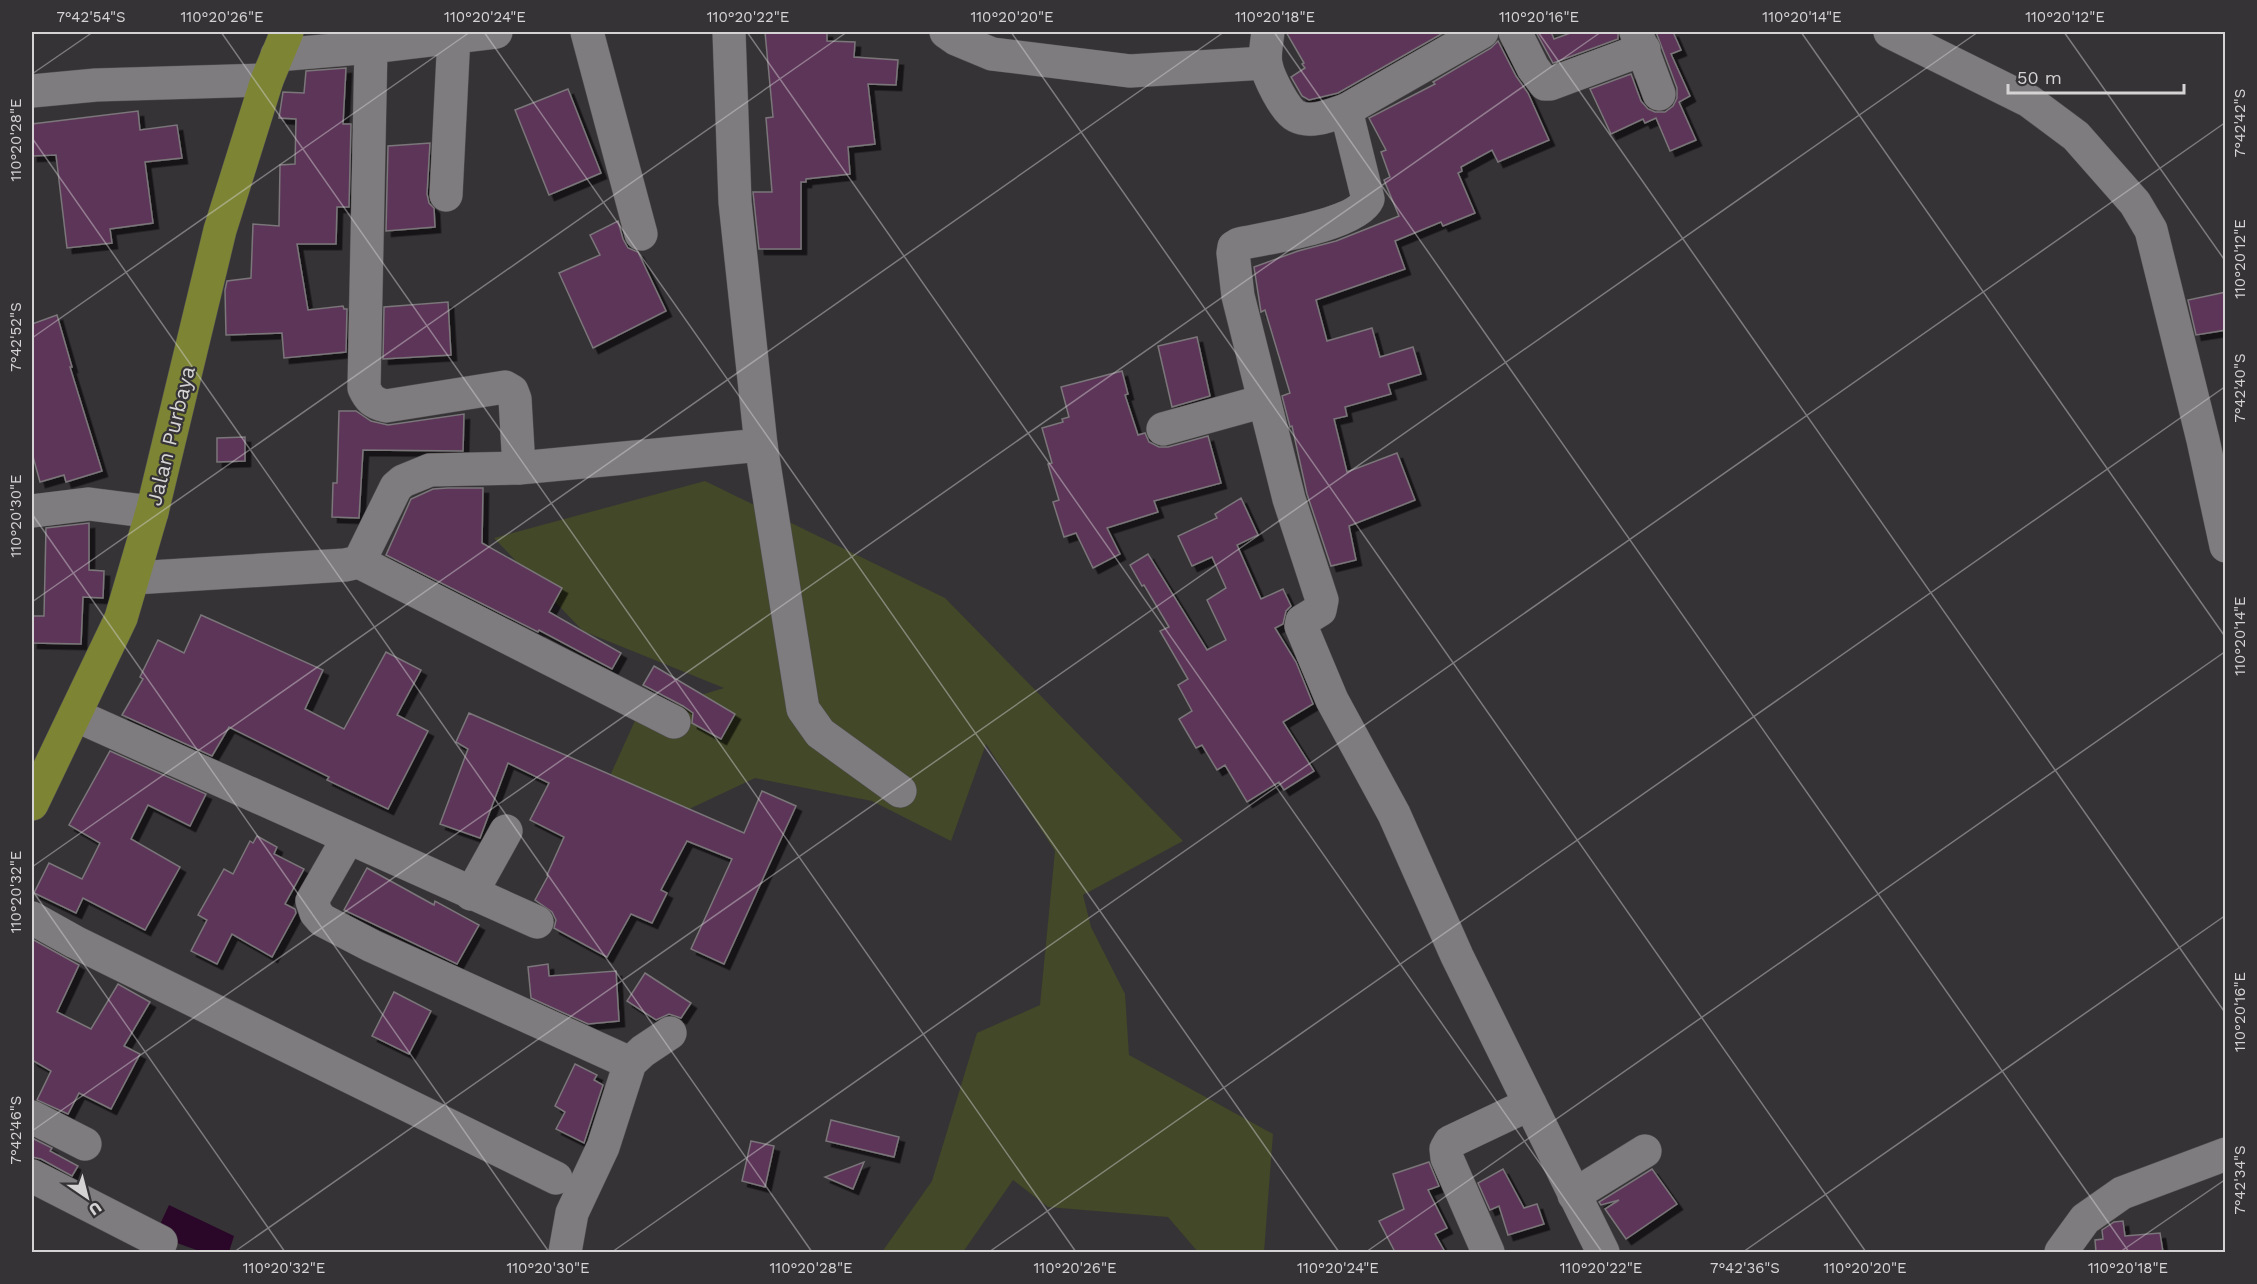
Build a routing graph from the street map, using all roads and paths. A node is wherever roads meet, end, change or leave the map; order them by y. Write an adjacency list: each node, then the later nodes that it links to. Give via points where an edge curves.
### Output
1 (496, 32): 9 (street)
2 (588, 32): 18 (street)
3 (729, 32): 21 (street, via 735,202)
4 (946, 32): 13 (street, via 992,54 1130,71)
5 (1268, 32): 13 (street)
6 (1482, 32): 16 (street)
7 (1515, 32): 10 (street, via 1545,84)
8 (1890, 32): 25 (street, via 2029,101 2076,136 2134,203 2151,230)
9 (454, 35): 11 (street); 17 (street)
10 (1640, 40): 15 (street)
11 (371, 47): 12 (street); 22 (street, via 363,388 368,398 386,406 505,387 512,391 514,399)
12 (277, 56): 14 (street, via 96,85); 24 (main road, Jalan Purbaya, via 220,230)
13 (1265, 63): 16 (street, via 1294,116 1327,117)
14 (32, 91)
15 (1659, 94)
16 (1346, 110): 19 (street, via 1368,199 1365,205 1358,212 1318,228 1234,247 1238,296)
17 (446, 195)
18 (640, 234)
19 (1264, 401): 20 (street); 39 (street, via 1289,499 1322,600 1320,610 1302,621 1301,626 1332,700 1394,814 1456,956)
20 (1163, 429)
21 (762, 445): 22 (street); 30 (street, via 803,709 820,733)
22 (519, 468): 26 (street, via 430,471 403,481 396,487)
23 (32, 511): 24 (street, via 89,504)
24 (153, 512): 27 (main road, Jalan Purbaya)
25 (2226, 546)
26 (359, 562): 27 (street); 29 (street)
27 (134, 579): 28 (main road, Jalan Purbaya)
28 (75, 715): 31 (main road, Jalan Purbaya); 33 (street)
29 (674, 722)
30 (900, 791)
31 (32, 804)
32 (506, 831): 34 (street)
33 (348, 838): 34 (street); 38 (street, via 312,902 322,920)
34 (471, 894): 36 (street)
35 (32, 918): 45 (street)
36 (537, 922)
37 (670, 1033): 38 (street)
38 (630, 1063): 48 (street, via 603,1147 572,1213)
39 (1530, 1104): 46 (street); 49 (street, via 1450,1142 1446,1149)
40 (32, 1117): 41 (street)
41 (85, 1144)
42 (1645, 1151): 46 (street)
43 (2226, 1154): 51 (street, via 2122,1193 2085,1219)
44 (32, 1176): 47 (street)
45 (556, 1178)
46 (1574, 1195): 50 (street)
47 (161, 1242)
48 (565, 1252)
49 (1488, 1252)
50 (1603, 1252)
51 (2061, 1252)

